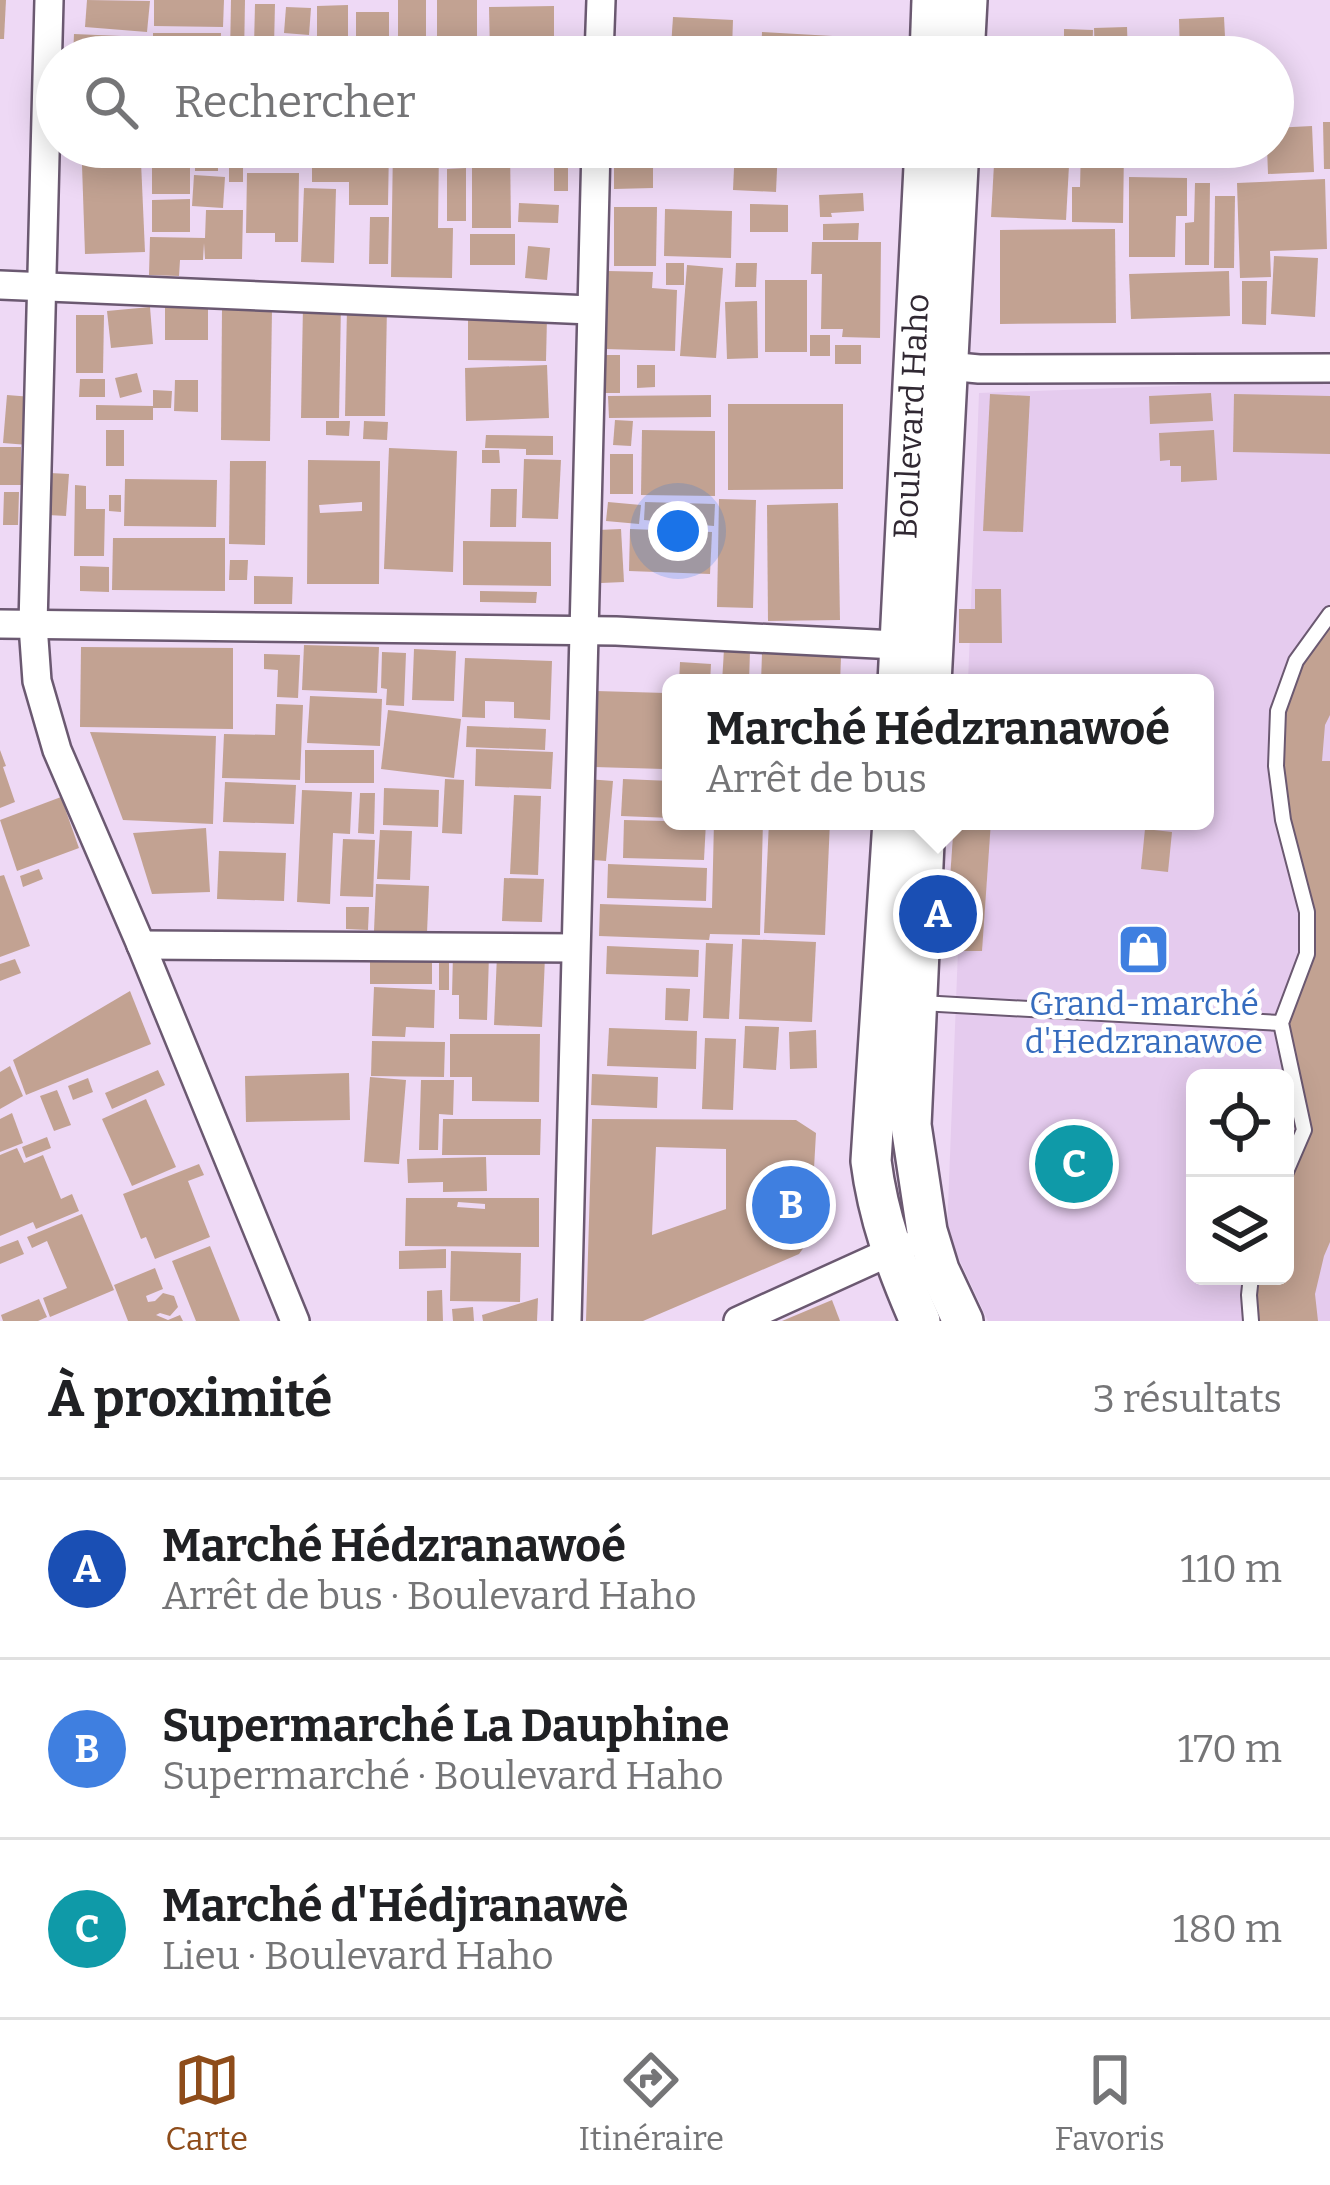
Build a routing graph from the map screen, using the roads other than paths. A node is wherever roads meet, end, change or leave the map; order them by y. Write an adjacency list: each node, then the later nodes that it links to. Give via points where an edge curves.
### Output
1 (49, 0): 5 (street)
2 (601, 0): 6 (street)
3 (932, 0): 7 (main road)
4 (967, 0): 8 (main road)
5 (48, 36)
6 (600, 36)
7 (931, 36)
8 (965, 36)
9 (46, 168): 14 (street)
10 (595, 168): 15 (street)
11 (926, 168): 22 (main road, Boulevard Haho)
12 (958, 168): 16 (main road, Boulevard Haho)
13 (0, 286): 14 (street)
14 (44, 286): 15 (street); 20 (street)
15 (591, 310): 21 (street)
16 (946, 367): 17 (street); 22 (main road, Boulevard Haho)
17 (1330, 368)
18 (1330, 614): 28 (lane, via 1296,661 1278,711 1282,820 1307,933)
19 (0, 624): 20 (street)
20 (33, 625): 21 (street); 25 (street, via 57,750)
21 (584, 631): 22 (street); 26 (street)
22 (915, 665)
23 (892, 830): 33 (main road, via 871,1161)
24 (926, 830): 27 (main road)
25 (141, 945): 26 (street); 35 (street)
26 (575, 948): 36 (street)
27 (917, 1002): 28 (lane); 32 (main road, via 911,1125)
28 (1281, 1023): 29 (lane)
29 (1291, 1069)
30 (1294, 1083): 31 (lane, via 1304,1130)
31 (1294, 1153)
32 (927, 1231): 33 (street); 39 (main road)
33 (892, 1254): 37 (street); 38 (main road)
34 (1250, 1285): 40 (lane)
35 (295, 1321)
36 (567, 1321)
37 (738, 1321)
38 (920, 1321)
39 (963, 1321)
40 (1251, 1321)

